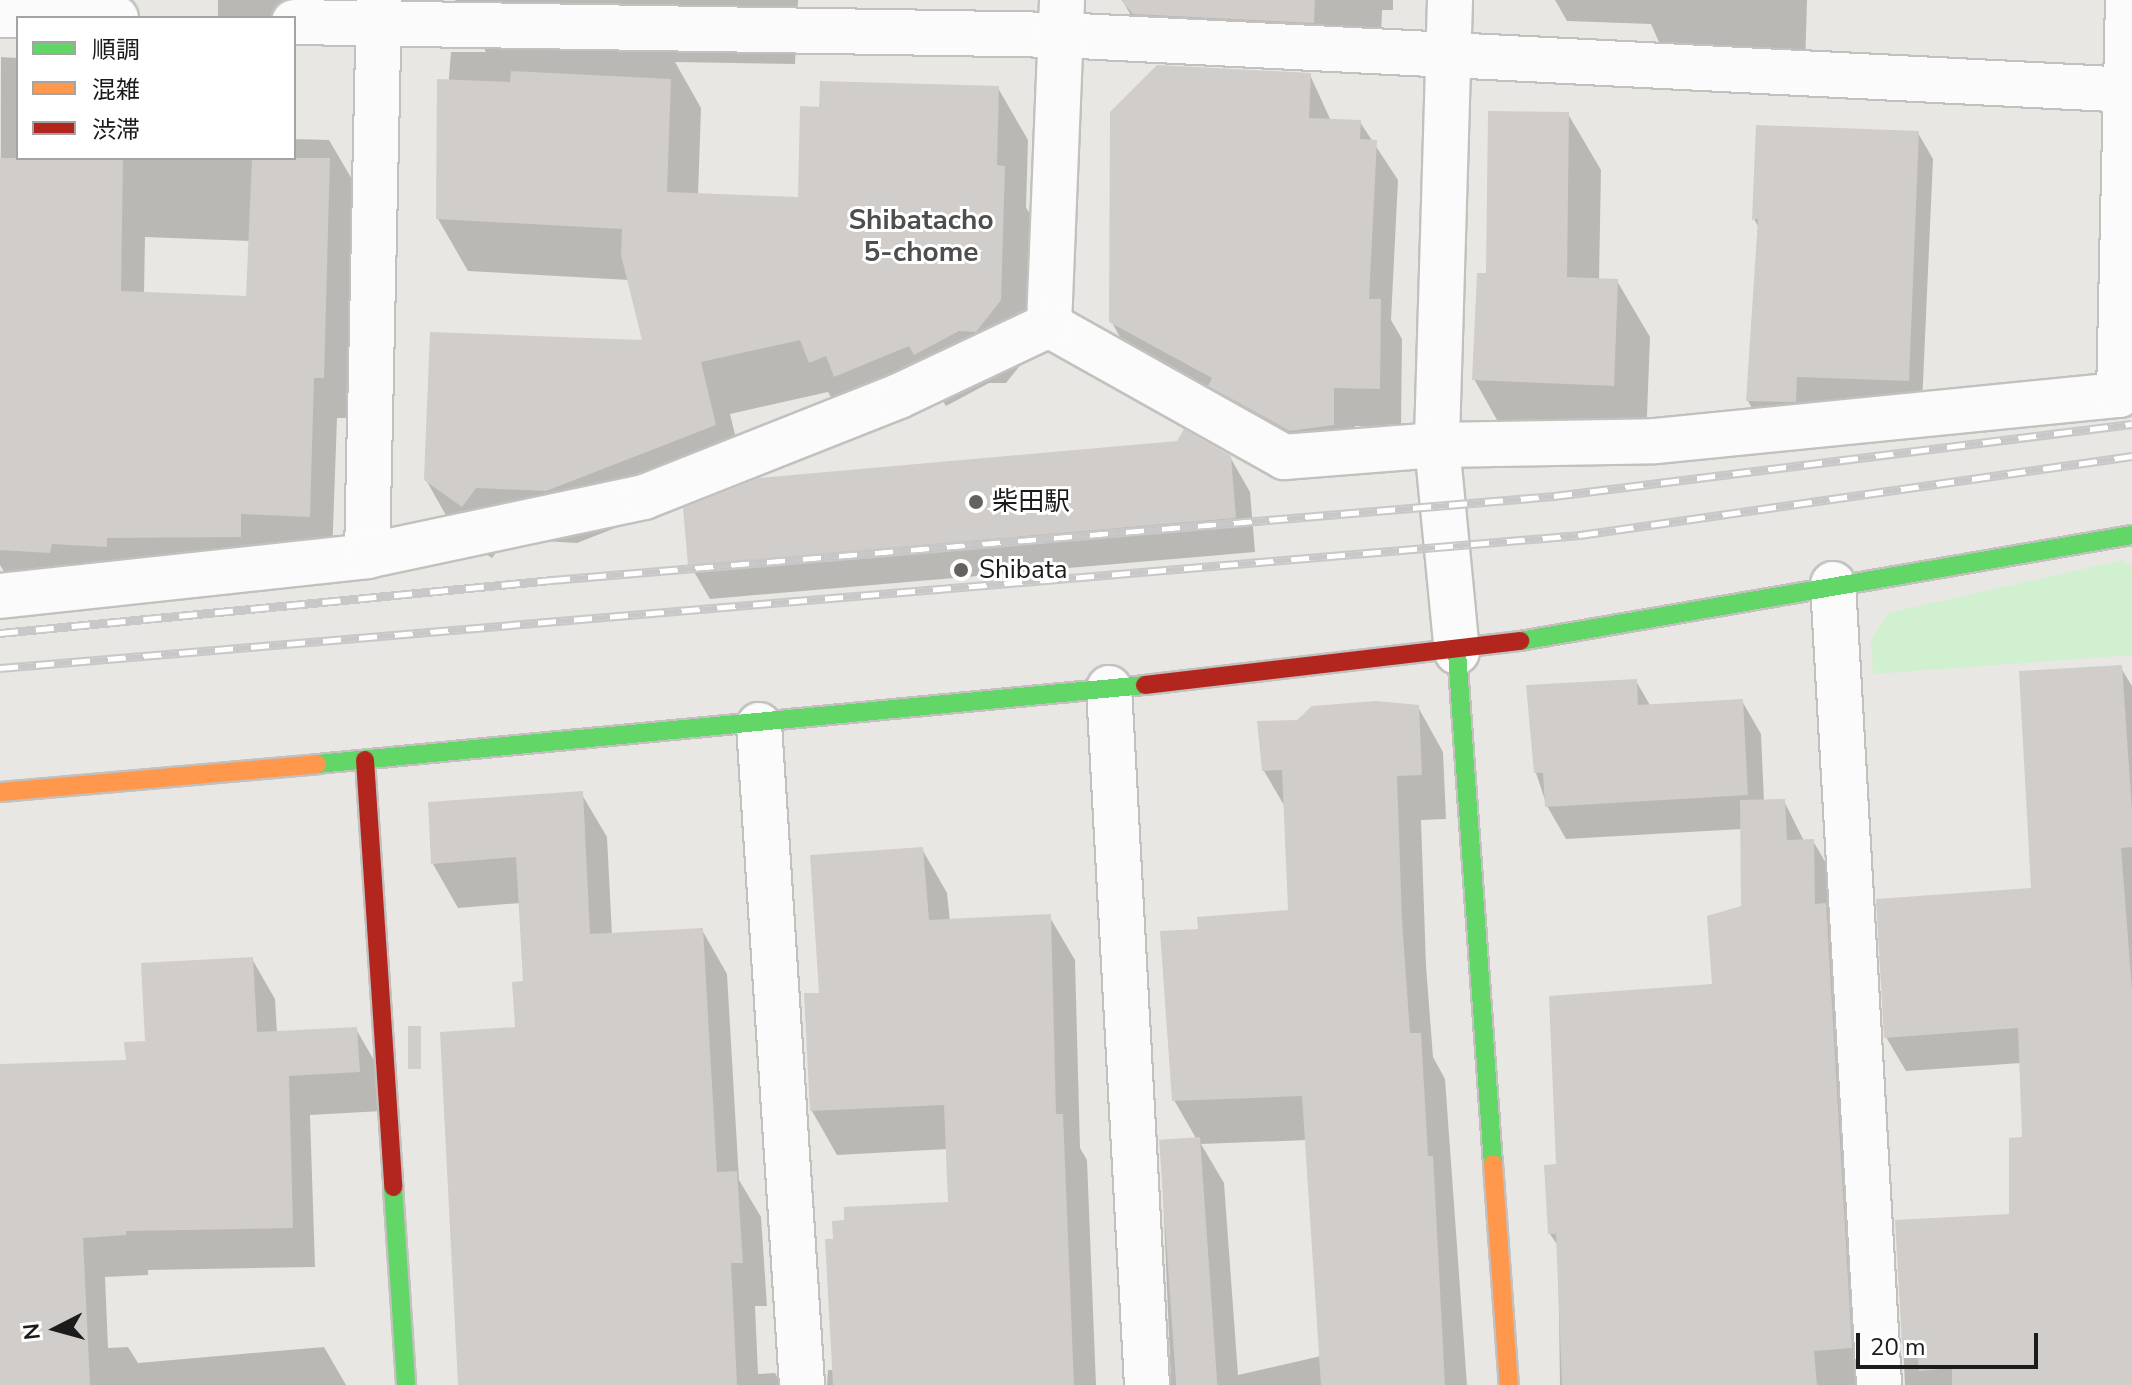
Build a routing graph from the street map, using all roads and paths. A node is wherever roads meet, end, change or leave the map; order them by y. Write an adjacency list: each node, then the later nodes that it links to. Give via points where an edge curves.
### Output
1 (1450, 0): 8 (street)
2 (2128, 0): 9 (street)
3 (378, 12): 6 (street); 7 (street); 14 (street)
4 (0, 15): 5 (street)
5 (39, 16)
6 (1061, 17): 8 (street); 10 (street)
7 (296, 22)
8 (1448, 58): 9 (street); 12 (street)
9 (2128, 90): 11 (street)
10 (1049, 325): 12 (street, via 1284,457); 14 (street, via 899,396 644,497)
11 (2126, 389): 12 (street, via 1656,441)
12 (1437, 445): 17 (street)
13 (2132, 535): 15 (street)
14 (367, 556): 16 (street)
15 (1833, 584): 17 (street); 26 (street)
16 (0, 596)
17 (1457, 652): 18 (street); 25 (street)
18 (1109, 688): 19 (street); 24 (street)
19 (759, 725): 20 (street); 23 (street)
20 (365, 760): 21 (street); 22 (street)
21 (0, 792)
22 (406, 1385)
23 (802, 1385)
24 (1147, 1385)
25 (1509, 1385)
26 (1879, 1385)

